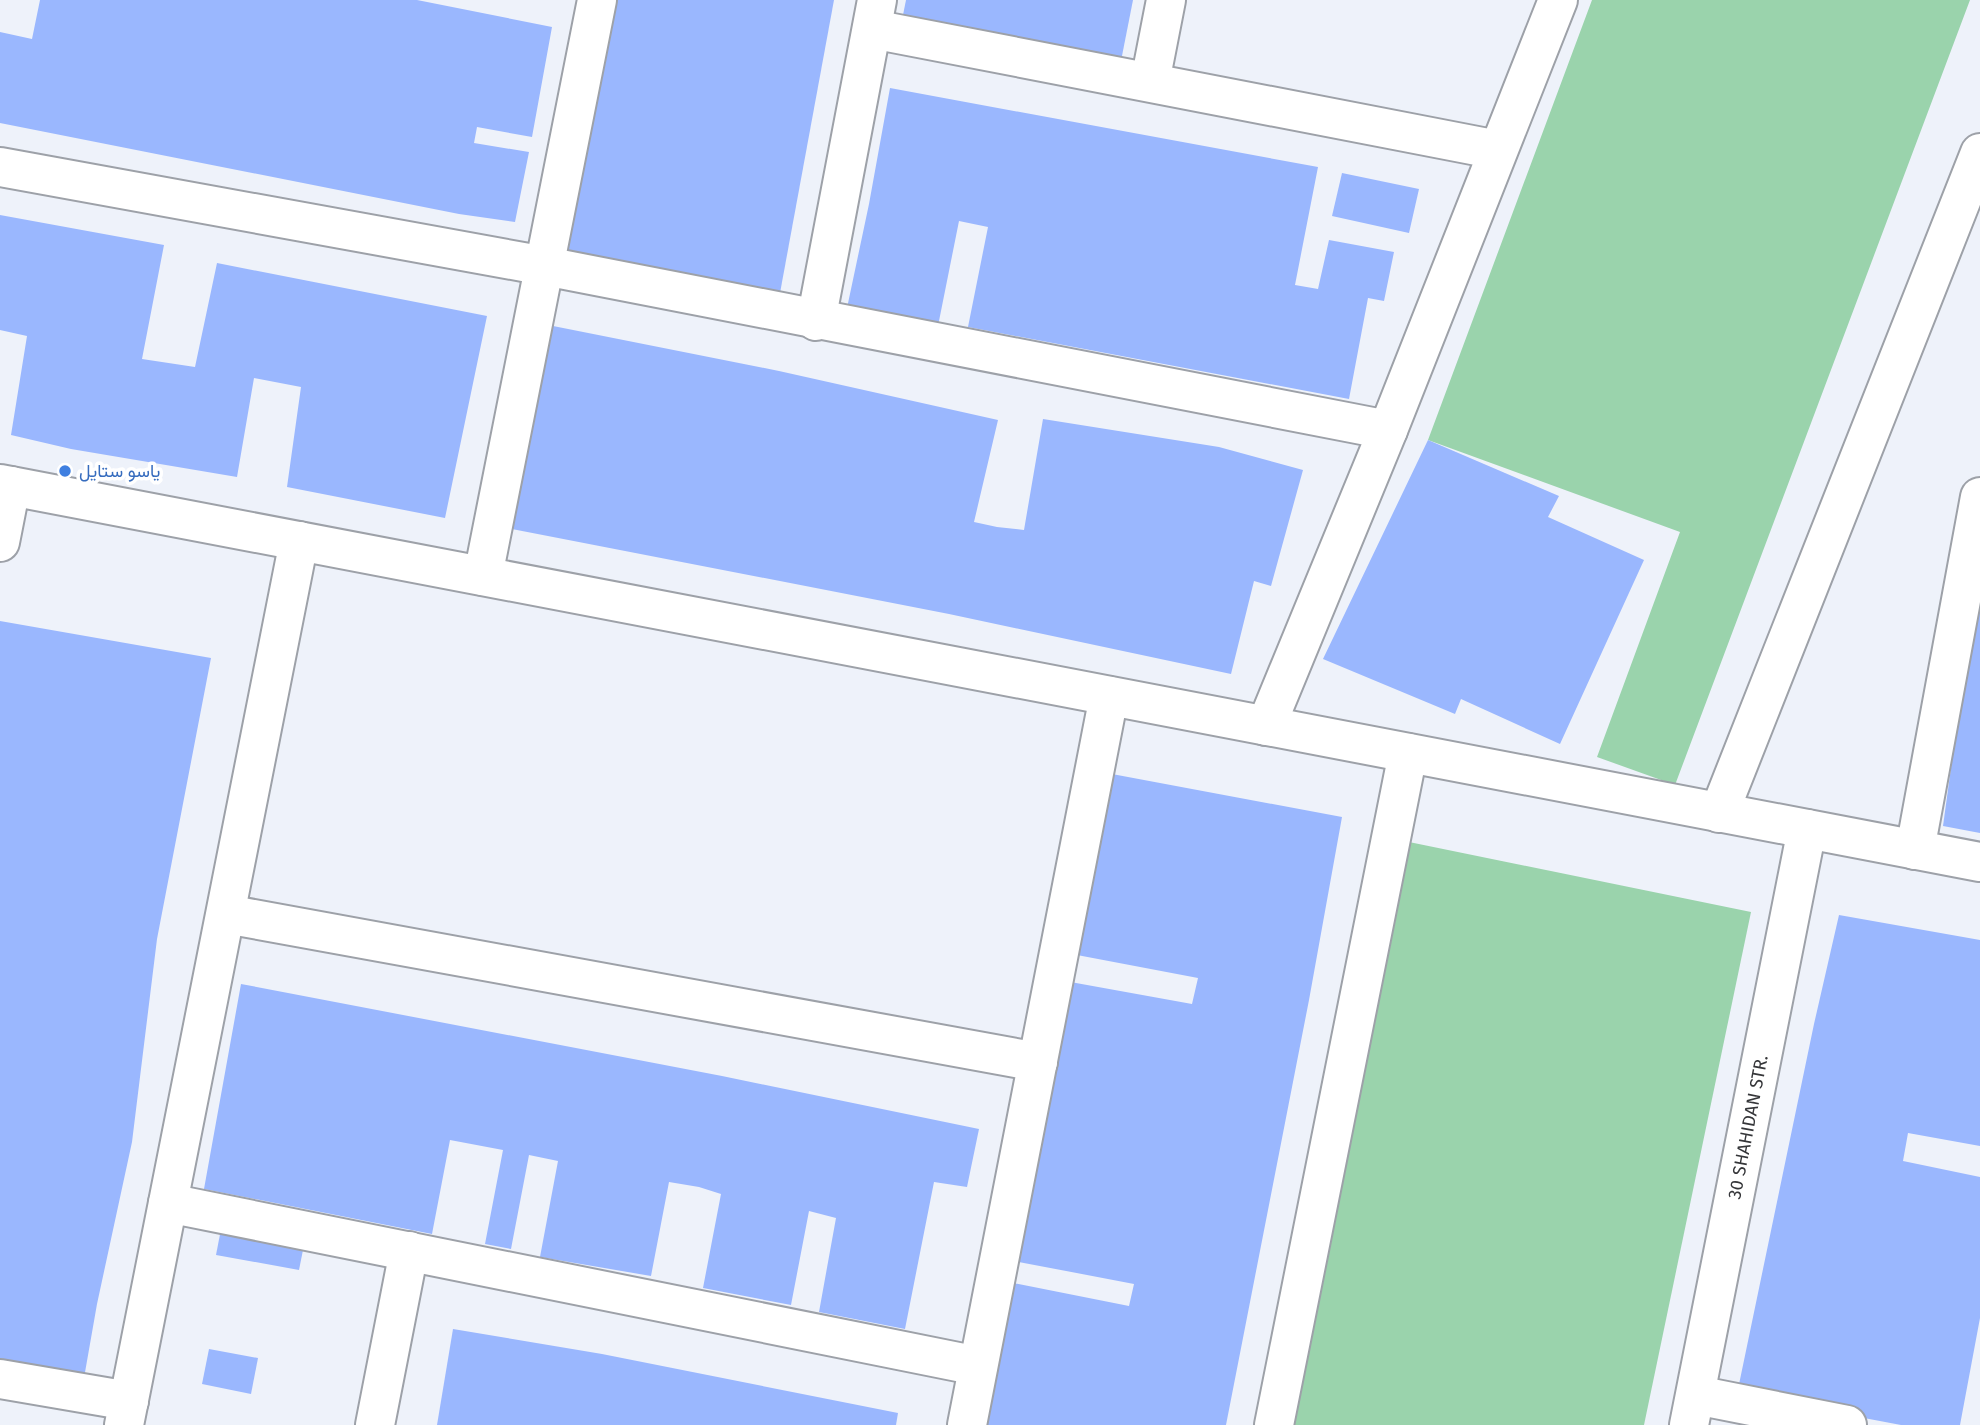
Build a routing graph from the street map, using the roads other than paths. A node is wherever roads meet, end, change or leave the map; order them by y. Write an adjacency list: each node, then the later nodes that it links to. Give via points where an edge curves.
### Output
1 (597, 0): 9 (street)
2 (1166, 0): 5 (street)
3 (1558, 0): 6 (street)
4 (874, 14): 5 (street); 10 (street)
5 (1150, 82): 6 (street)
6 (1499, 150): 11 (street)
7 (1980, 153): 20 (street)
8 (0, 167): 9 (street)
9 (545, 266): 10 (street); 16 (street)
10 (817, 321): 11 (street)
11 (1388, 430): 18 (street)
12 (5, 485): 14 (street); 15 (street)
13 (1980, 497): 22 (street)
14 (299, 541): 16 (street); 24 (street)
15 (0, 542)
16 (483, 576): 17 (street)
17 (1109, 696): 18 (street); 25 (street)
18 (1266, 726): 19 (street)
19 (1408, 753): 20 (street); 34 (street)
20 (1719, 813): 21 (street)
21 (1807, 829): 22 (street); 30 (street, 30 SHAHIDAN STR.)
22 (1915, 850): 23 (street)
23 (1980, 862)
24 (226, 914): 25 (street); 26 (street)
25 (1038, 1062): 28 (street)
26 (168, 1203): 27 (street); 31 (street)
27 (410, 1251): 28 (street); 32 (street)
28 (978, 1366): 33 (street)
29 (0, 1379): 31 (street)
30 (1692, 1410): 35 (street)
31 (127, 1413)
32 (375, 1425)
33 (967, 1425)
34 (1275, 1425)
35 (1847, 1425)

